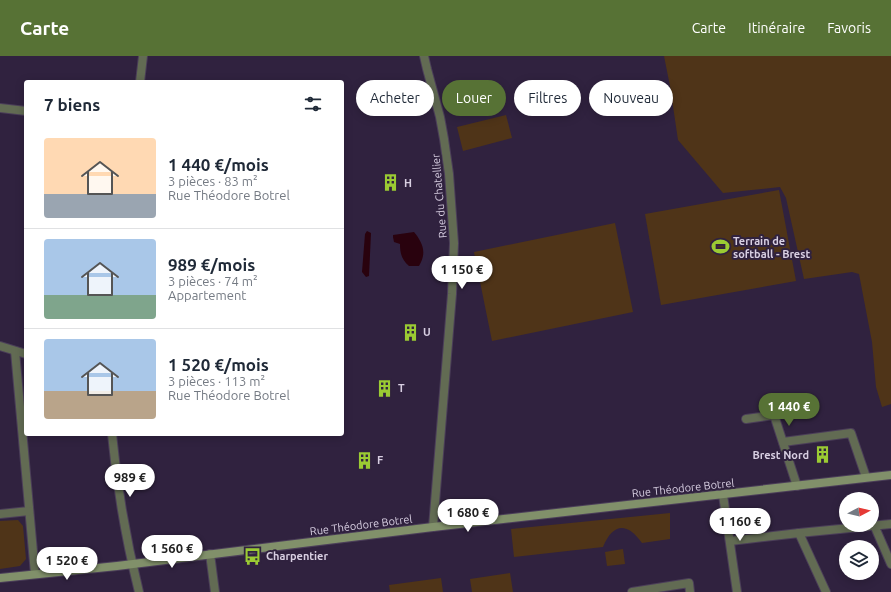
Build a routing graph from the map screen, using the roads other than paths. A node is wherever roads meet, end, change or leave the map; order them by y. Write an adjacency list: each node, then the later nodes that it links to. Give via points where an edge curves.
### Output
1 (143, 56): 3 (street)
2 (424, 56): 20 (street, Rue du Chatellier, via 444,139 454,243)
3 (140, 80)
4 (0, 108): 5 (street)
5 (24, 111)
6 (0, 346): 7 (street)
7 (15, 351): 8 (street); 16 (street)
8 (24, 353)
9 (746, 419): 11 (street, via 774,415)
10 (112, 436): 26 (street)
11 (783, 442): 13 (street, via 851,434); 14 (street)
12 (891, 474): 13 (street, Rue Théodore Botrel)
13 (866, 477): 14 (street, Rue Théodore Botrel)
14 (797, 486): 15 (street, Rue Théodore Botrel)
15 (723, 495): 20 (street, Rue Théodore Botrel); 24 (street)
16 (29, 511): 17 (street); 28 (street)
17 (0, 514)
18 (891, 524): 19 (street)
19 (879, 525)
20 (433, 527): 25 (street, Rue Théodore Botrel)
21 (839, 529): 23 (street)
22 (877, 532): 27 (street)
23 (799, 533): 24 (street); 36 (street)
24 (730, 541): 35 (street)
25 (210, 554): 26 (street, Rue Théodore Botrel); 32 (street)
26 (132, 564): 28 (street, Rue Théodore Botrel); 31 (street)
27 (891, 564)
28 (35, 574): 29 (street, Rue Théodore Botrel)
29 (0, 578)
30 (663, 590): 33 (street); 34 (street, via 689,583)
31 (139, 592)
32 (215, 592)
33 (632, 592)
34 (690, 592)
35 (737, 592)
36 (826, 592)

